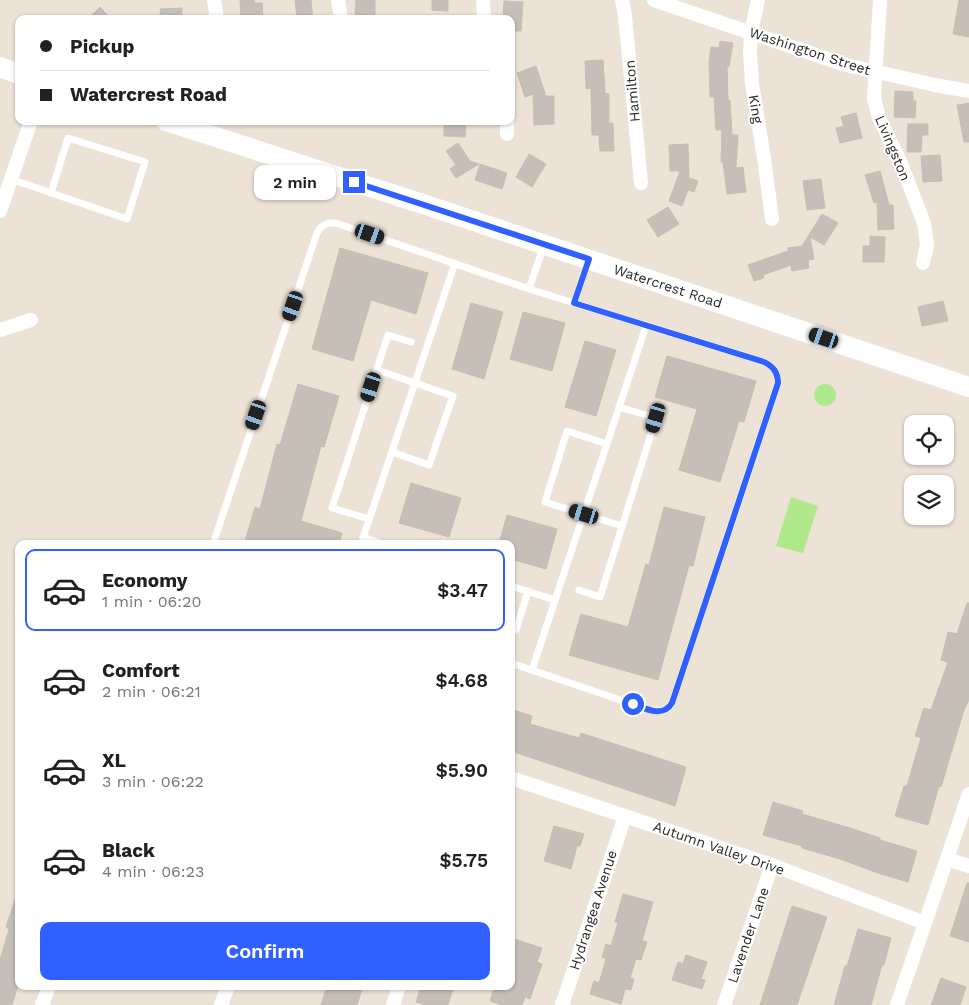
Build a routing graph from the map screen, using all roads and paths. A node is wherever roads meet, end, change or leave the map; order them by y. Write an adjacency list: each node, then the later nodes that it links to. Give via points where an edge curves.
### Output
1 (214, 0): 8 (street)
2 (338, 0): 9 (street)
3 (483, 0): 10 (street)
4 (622, 0): 19 (street, Hamilton)
5 (654, 0): 11 (street, Washington Street)
6 (758, 0): 11 (street, King)
7 (880, 0): 13 (street, Livingston)
8 (216, 15)
9 (341, 15)
10 (484, 15)
11 (751, 33): 13 (street, Washington Street); 22 (street, King, via 752,83)
12 (0, 68): 14 (street)
13 (876, 72): 15 (street, Washington Street); 26 (street, Livingston, via 874,99 879,118 924,223 927,244)
14 (15, 73)
15 (969, 91)
16 (30, 125): 18 (street)
17 (178, 125): 23 (street, Watercrest Road)
18 (11, 179): 20 (lane); 21 (street)
19 (640, 183)
20 (50, 193): 20 (lane, via 127,219 145,162 68,138)
21 (0, 211)
22 (772, 219)
23 (544, 245): 24 (street, Watercrest Road); 27 (lane)
24 (589, 259): 28 (lane); 35 (street, Watercrest Road)
25 (455, 263): 27 (lane); 34 (lane); 42 (lane, via 336,223 326,223 319,229)
26 (923, 263)
27 (529, 289): 28 (lane)
28 (574, 303): 30 (lane)
29 (31, 320): 31 (street)
30 (646, 326): 36 (lane); 50 (lane, via 764,362 772,367 778,378 675,694 669,708 657,712)
31 (0, 330)
32 (411, 342): 33 (lane, via 388,334)
33 (377, 370): 34 (lane); 40 (lane, via 332,508)
34 (415, 383): 38 (lane); 38 (lane, via 453,396 429,465)
35 (969, 386)
36 (619, 407): 37 (lane); 41 (lane, via 656,418)
37 (607, 444): 39 (lane); 39 (lane, via 567,431 545,502)
38 (392, 452): 40 (lane)
39 (584, 514): 41 (lane); 47 (lane)
40 (369, 519): 43 (lane)
41 (622, 526): 45 (lane, via 600,597)
42 (214, 540)
43 (362, 540)
44 (515, 587): 46 (lane)
45 (579, 590)
46 (528, 591): 47 (lane); 48 (lane)
47 (555, 600): 50 (lane)
48 (515, 630)
49 (515, 664): 50 (lane)
50 (532, 670)
51 (515, 779): 53 (street, Autumn Valley Drive)
52 (969, 794): 54 (street)
53 (625, 816): 55 (street, Autumn Valley Drive); 64 (street, Hydrangea Avenue)
54 (947, 859): 56 (street); 57 (street)
55 (772, 864): 57 (street, Autumn Valley Drive); 65 (street, Lavender Lane)
56 (969, 866)
57 (925, 923): 66 (street)
58 (48, 990): 61 (street)
59 (227, 990): 62 (street)
60 (398, 990): 63 (street)
61 (42, 1005)
62 (221, 1005)
63 (393, 1005)
64 (562, 1005)
65 (724, 1005)
66 (897, 1005)

